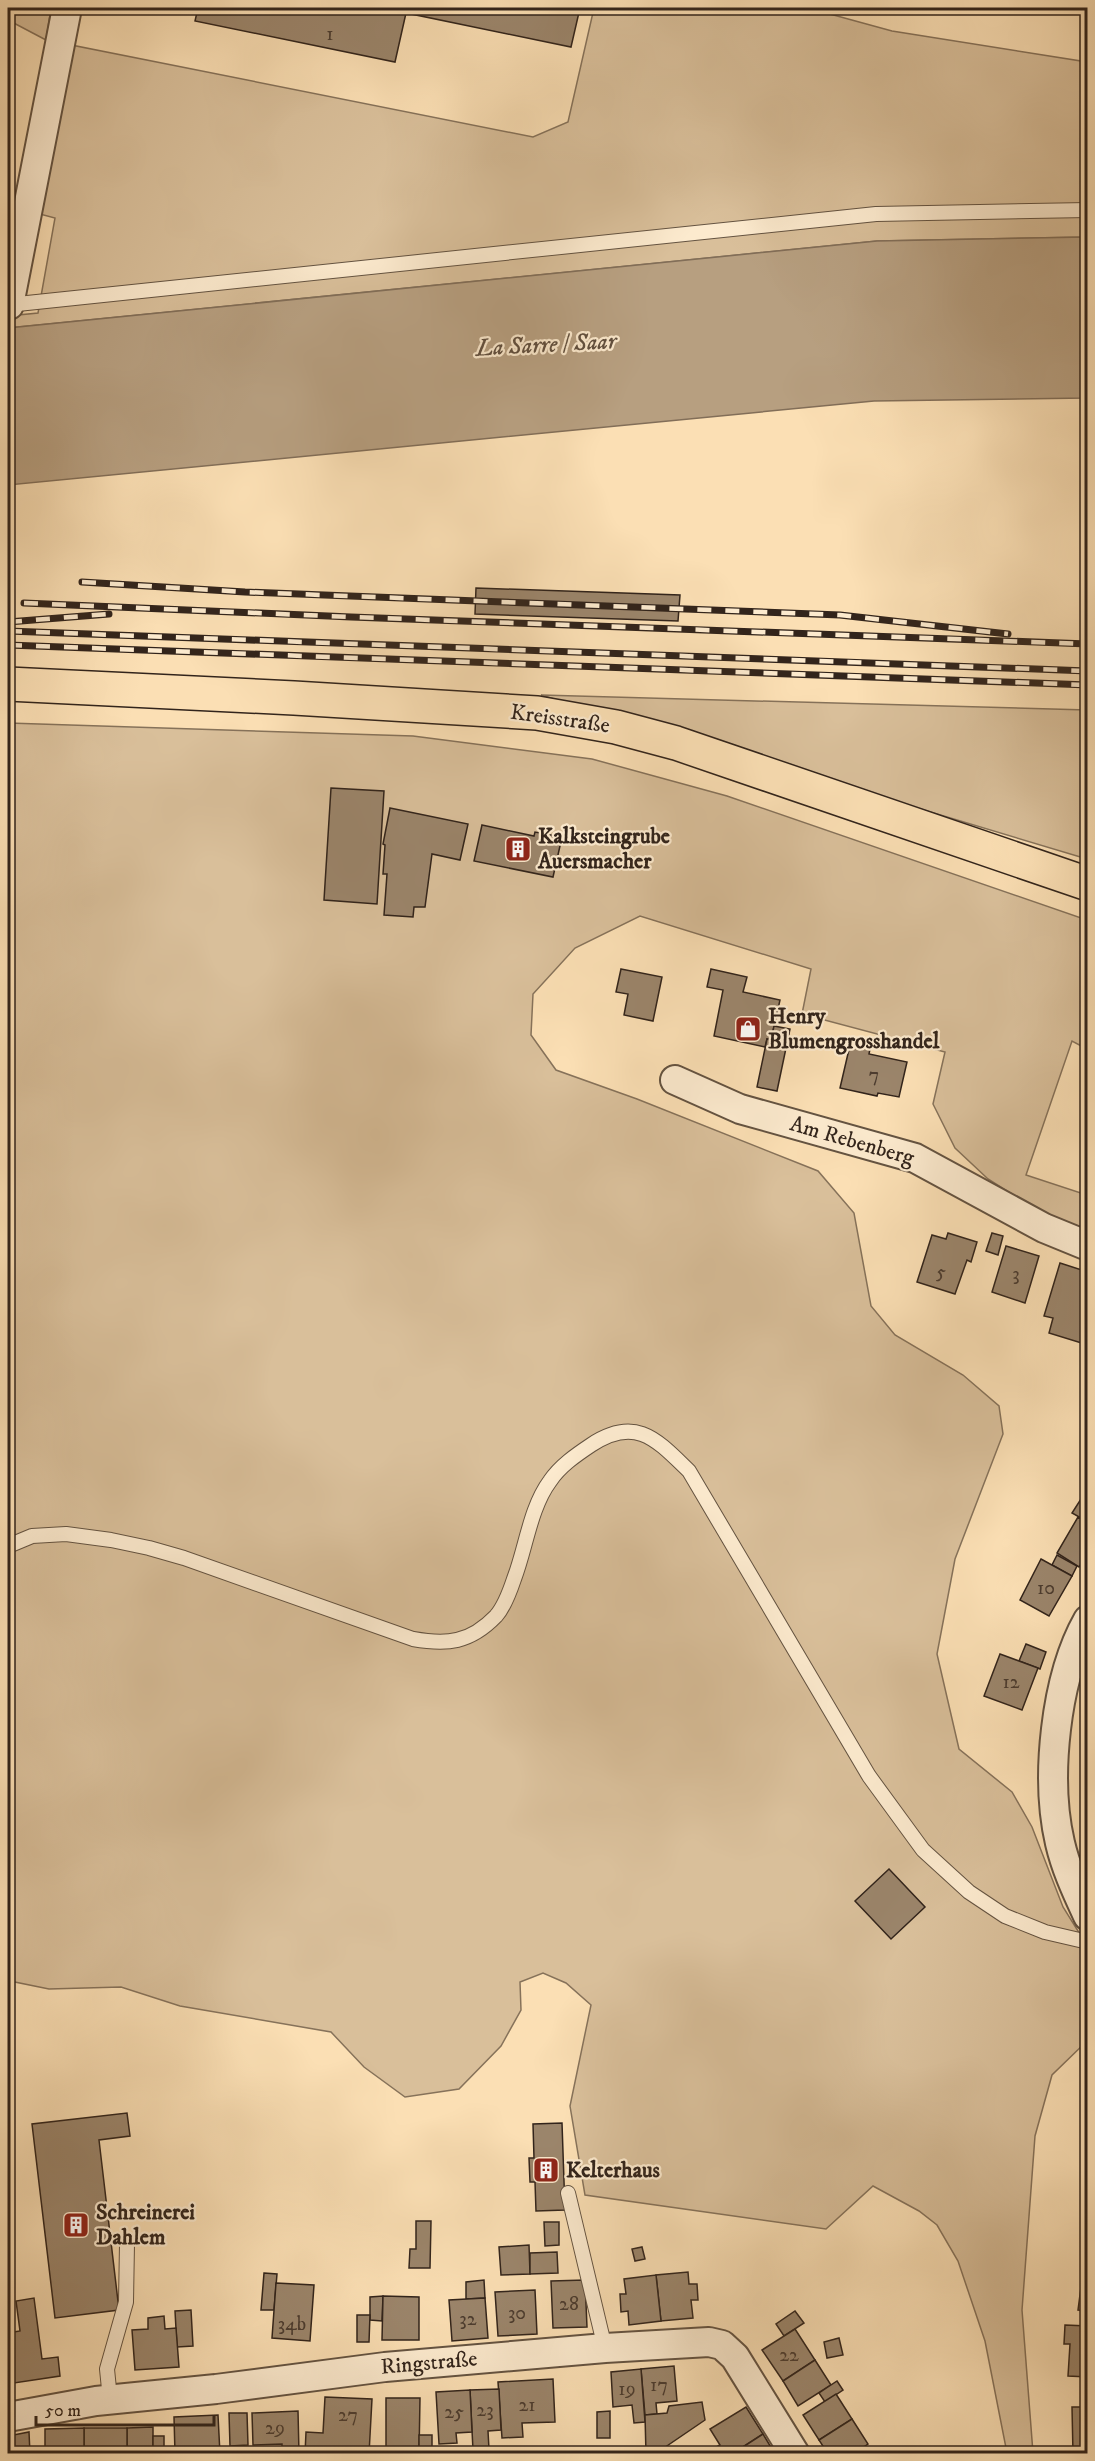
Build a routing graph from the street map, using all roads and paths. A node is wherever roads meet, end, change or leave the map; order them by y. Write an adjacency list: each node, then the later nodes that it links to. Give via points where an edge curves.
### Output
1 (66, 8): 3 (street)
2 (1088, 210): 3 (lane, via 876,214)
3 (8, 305)
4 (8, 684): 5 (main road, Kreisstraße, via 537,713 616,727 676,743)
5 (1088, 884)
6 (675, 1080): 7 (street, Am Rebenberg, via 740,1109 915,1158 1044,1228)
7 (1088, 1246)
8 (8, 1546): 11 (lane, via 43,1535 111,1540 184,1558 413,1639 459,1641 497,1615 512,1585 534,1512 549,1481 597,1441 620,1433 642,1432 689,1471 869,1776 923,1850 969,1892 1005,1916 1045,1932)
9 (1088, 1620): 10 (street, via 1077,1639 1062,1690 1053,1803 1060,1843)
10 (1088, 1916)
11 (1088, 1942)
12 (568, 2193): 14 (lane)
13 (127, 2244): 15 (lane, via 126,2302 107,2369)
14 (605, 2348): 15 (street, Ringstraße, via 385,2367); 17 (street, Ringstraße, via 722,2344 735,2357)
15 (110, 2400): 16 (street, Ringstraße)
16 (8, 2417)
17 (795, 2454)

